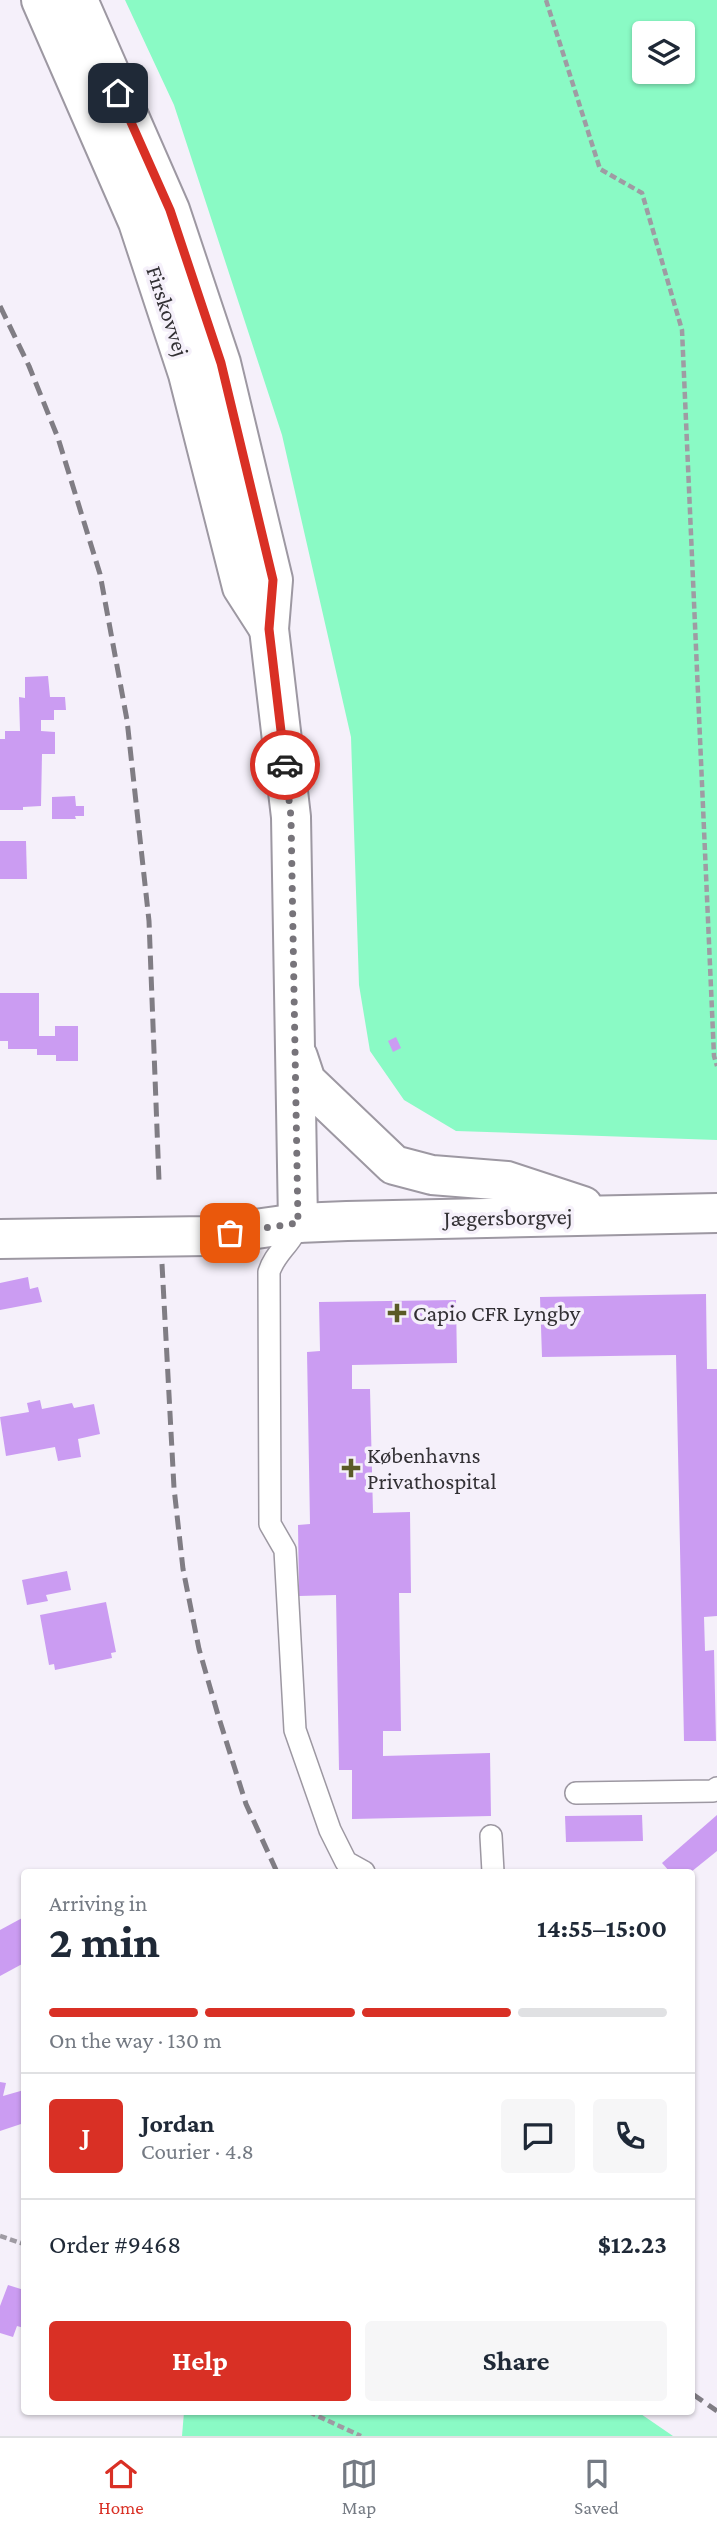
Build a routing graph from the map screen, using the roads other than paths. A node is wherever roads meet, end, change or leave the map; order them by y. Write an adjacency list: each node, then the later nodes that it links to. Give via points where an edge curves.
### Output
1 (41, 0): 3 (street, Firskovvej, via 138,222 188,374 242,587)
2 (78, 0): 3 (street, Firskovvej, via 170,210 221,363 273,580)
3 (269, 629): 4 (street, Firskovvej, via 291,817)
4 (297, 1053): 7 (street, via 306,1081 394,1165 432,1175 507,1181); 8 (street, Firskovvej)
5 (717, 1213): 7 (street, Jægersborgvej)
6 (0, 1214): 8 (street, Jægersborgvej, via 207,1211)
7 (608, 1214): 8 (street, Jægersborgvej)
8 (298, 1223): 9 (street, Jægersborgvej, via 207,1236); 13 (lane, via 269,1272 270,1524 285,1550 295,1730 330,1830 346,1861)
9 (0, 1239)
10 (717, 1788): 11 (lane)
11 (576, 1793)
12 (491, 1836): 14 (lane)
13 (359, 1869)
14 (493, 1869)

